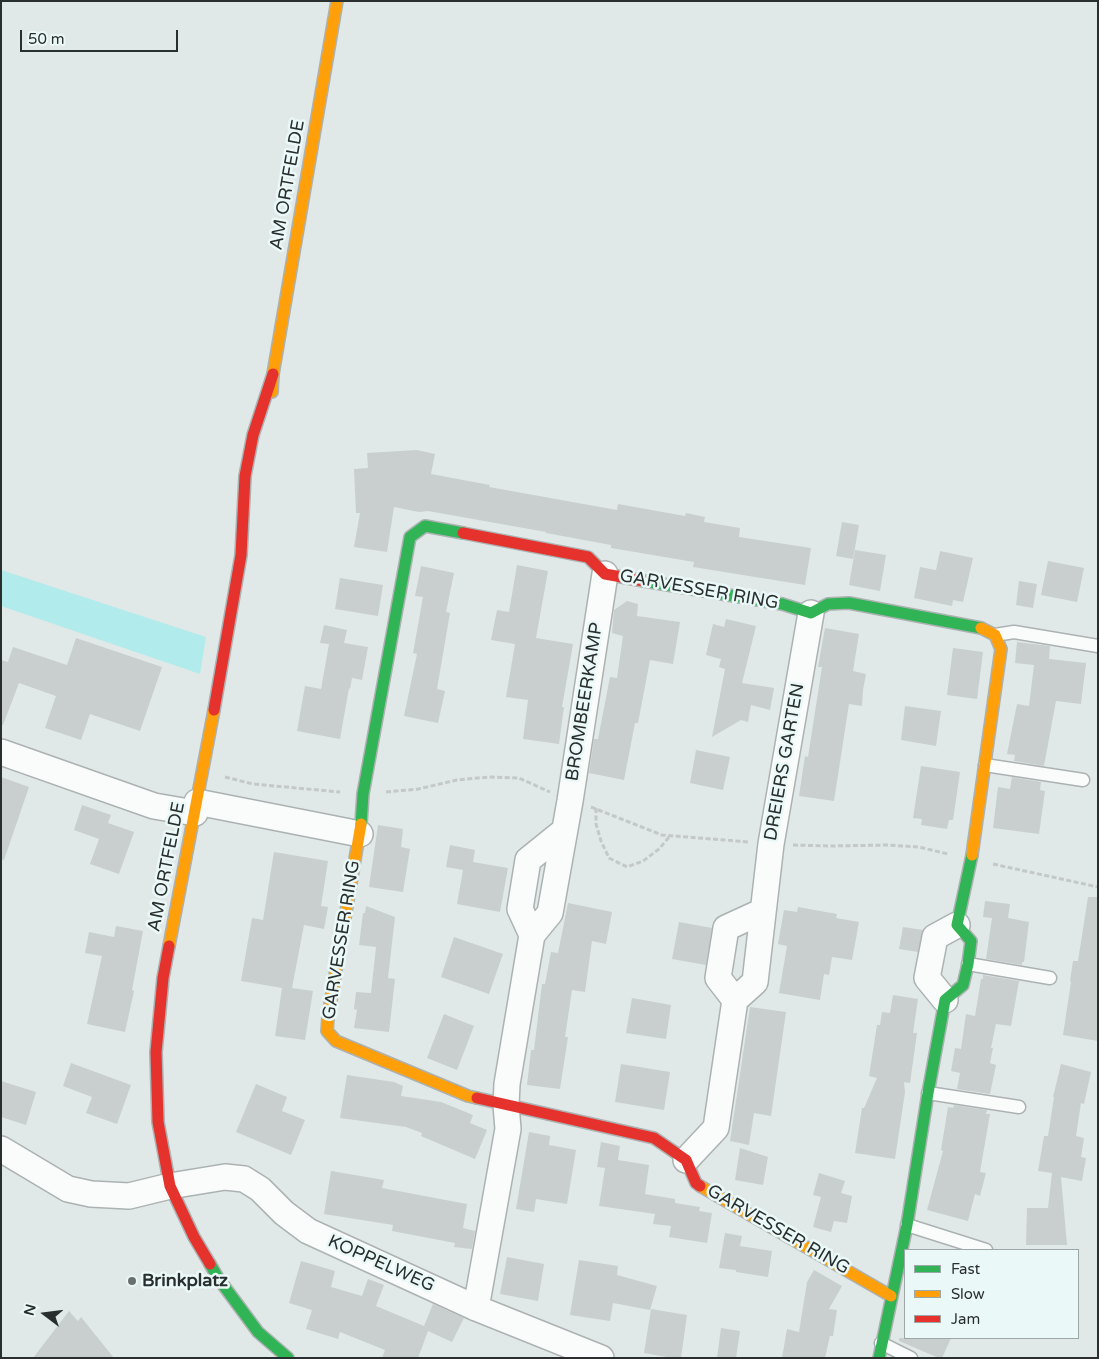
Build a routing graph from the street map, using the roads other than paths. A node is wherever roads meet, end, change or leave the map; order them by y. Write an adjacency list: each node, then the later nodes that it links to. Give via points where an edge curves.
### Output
1 (337, 1): 2 (street, AM ORTFELDE)
2 (273, 374): 3 (street, AM ORTFELDE); 5 (street, AM ORTFELDE, via 253,435 245,476)
3 (270, 418)
4 (255, 508): 5 (street, AM ORTFELDE, via 250,535)
5 (241, 555): 13 (street, AM ORTFELDE)
6 (605, 574): 7 (street, GARVESSER RING, via 782,604); 14 (street, GARVESSER RING, via 588,557 426,526 410,537 363,794); 22 (street, BROMBEERKAMP, via 564,831 528,860 520,909 532,935)
7 (811, 613): 8 (street, via 828,604 848,603 978,626); 15 (street, DREIERS GARTEN, via 771,844)
8 (995, 635): 9 (lane, via 1014,632); 11 (street, via 1001,649)
9 (1098, 646)
10 (1, 752): 13 (street, via 154,806)
11 (986, 765): 12 (lane); 16 (street)
12 (1083, 780)
13 (196, 808): 14 (street); 26 (street, AM ORTFELDE, via 163,978 156,1052 158,1122)
14 (360, 834): 22 (street, GARVESSER RING, via 327,1031 336,1041 450,1089)
15 (764, 911): 19 (street, DREIERS GARTEN, via 755,982); 19 (street, via 726,928 718,978)
16 (956, 926): 17 (street, via 972,941); 20 (street, via 934,937 927,978)
17 (968, 964): 18 (lane); 20 (street, via 963,985)
18 (1050, 978)
19 (735, 1000): 25 (street, via 716,1128)
20 (944, 1000): 21 (street)
21 (928, 1093): 23 (lane); 27 (street)
22 (506, 1105): 25 (street, GARVESSER RING, via 654,1138); 30 (street, via 508,1129)
23 (1019, 1107)
24 (1, 1149): 26 (street, KOPPELWEG, via 68,1189 129,1196)
25 (686, 1160): 29 (street, GARVESSER RING, via 696,1183)
26 (170, 1186): 30 (street, KOPPELWEG, via 225,1176 244,1179 308,1231); 32 (street, AM ORTFELDE, via 218,1278 258,1332)
27 (907, 1225): 28 (lane); 29 (street)
28 (983, 1249)
29 (891, 1296): 31 (street)
30 (476, 1308): 33 (street, KOPPELWEG)
31 (881, 1343): 34 (street); 35 (lane)
32 (288, 1358)
33 (601, 1358)
34 (879, 1358)
35 (911, 1358)

